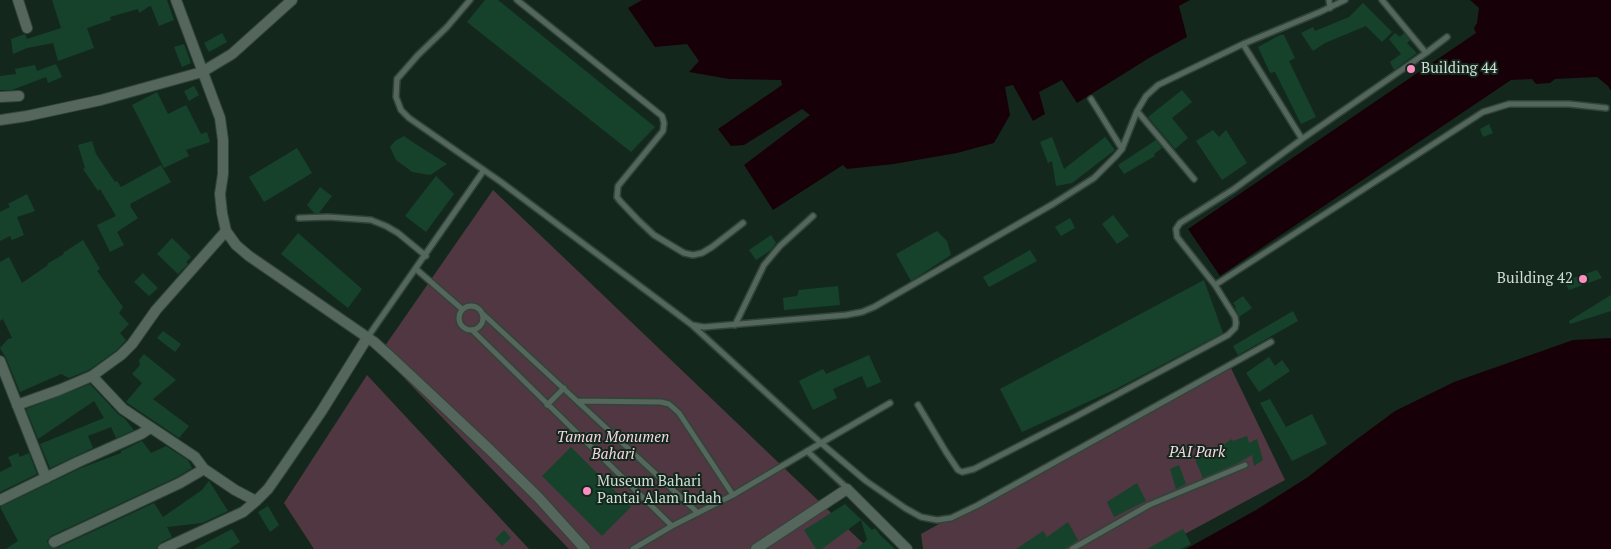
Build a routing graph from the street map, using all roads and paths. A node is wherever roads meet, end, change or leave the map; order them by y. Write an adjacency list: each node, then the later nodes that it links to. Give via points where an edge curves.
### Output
1 (18, 0): 10 (street)
2 (176, 0): 14 (street)
3 (292, 0): 14 (street, via 232,54)
4 (470, 0): 23 (lane, via 397,79 396,97 400,110 408,118)
5 (517, 0): 27 (lane, via 662,116 663,131 618,186 617,197 638,220 654,235 693,255 712,247)
6 (1329, 0): 9 (lane)
7 (1345, 0): 9 (lane)
8 (1382, 0): 13 (lane)
9 (1330, 8): 12 (lane)
10 (27, 28)
11 (1446, 37): 13 (lane)
12 (1243, 44): 19 (lane, via 1158,85); 21 (lane)
13 (1426, 53): 21 (lane)
14 (202, 72): 20 (street, via 101,100); 28 (street, via 222,129 220,194)
15 (19, 96): 16 (street)
16 (0, 97)
17 (1090, 99): 22 (lane)
18 (1606, 108): 31 (lane, via 1509,104 1483,112)
19 (1137, 111): 22 (lane); 24 (lane)
20 (0, 120)
21 (1302, 139): 31 (lane, via 1234,189 1180,223 1176,229 1177,237)
22 (1122, 149): 35 (lane, via 1094,178 1069,194 874,307 846,315)
23 (484, 170): 29 (lane); 34 (lane)
24 (1194, 178)
25 (813, 216): 35 (lane, via 764,265)
26 (299, 218): 29 (lane, via 371,220 398,233)
27 (743, 223)
28 (226, 231): 37 (street, via 256,262); 40 (street, via 156,310 126,350)
29 (426, 256): 30 (lane)
30 (416, 269): 32 (lane); 37 (lane)
31 (1215, 285): 45 (lane, via 1235,317 1235,328 1228,335 974,469 958,470)
32 (462, 309): 33 (lane, via 474,306); 36 (lane, via 459,320)
33 (483, 314): 36 (lane, via 481,324); 41 (lane)
34 (692, 325): 35 (lane); 48 (lane)
35 (735, 325)
36 (472, 330): 44 (lane)
37 (367, 338): 56 (street, via 321,412 268,489); 61 (street, via 488,448)
38 (1271, 342): 48 (lane, via 1004,492 950,518 937,520 905,508 866,481)
39 (0, 361): 46 (street)
40 (92, 376): 46 (street); 47 (street, via 124,409)
41 (564, 388): 42 (lane); 44 (lane)
42 (577, 401): 54 (lane, via 669,404 679,413); 57 (lane)
43 (890, 402): 48 (lane)
44 (547, 405): 58 (lane)
45 (918, 405)
46 (17, 406): 52 (street)
47 (150, 428): 51 (street, via 194,457); 52 (street)
48 (821, 443): 49 (lane)
49 (807, 451): 53 (lane); 54 (lane)
50 (1245, 465): 65 (lane, via 1149,505)
51 (204, 469): 56 (street); 59 (street)
52 (46, 478): 55 (street)
53 (848, 488): 63 (street); 64 (street)
54 (733, 495): 57 (lane)
55 (0, 500)
56 (256, 501): 60 (street, via 243,512)
57 (698, 513): 58 (lane)
58 (672, 526): 62 (lane)
59 (54, 542)
60 (163, 549)
61 (585, 549)
62 (633, 549)
63 (756, 549)
64 (907, 549)
65 (1072, 549)

